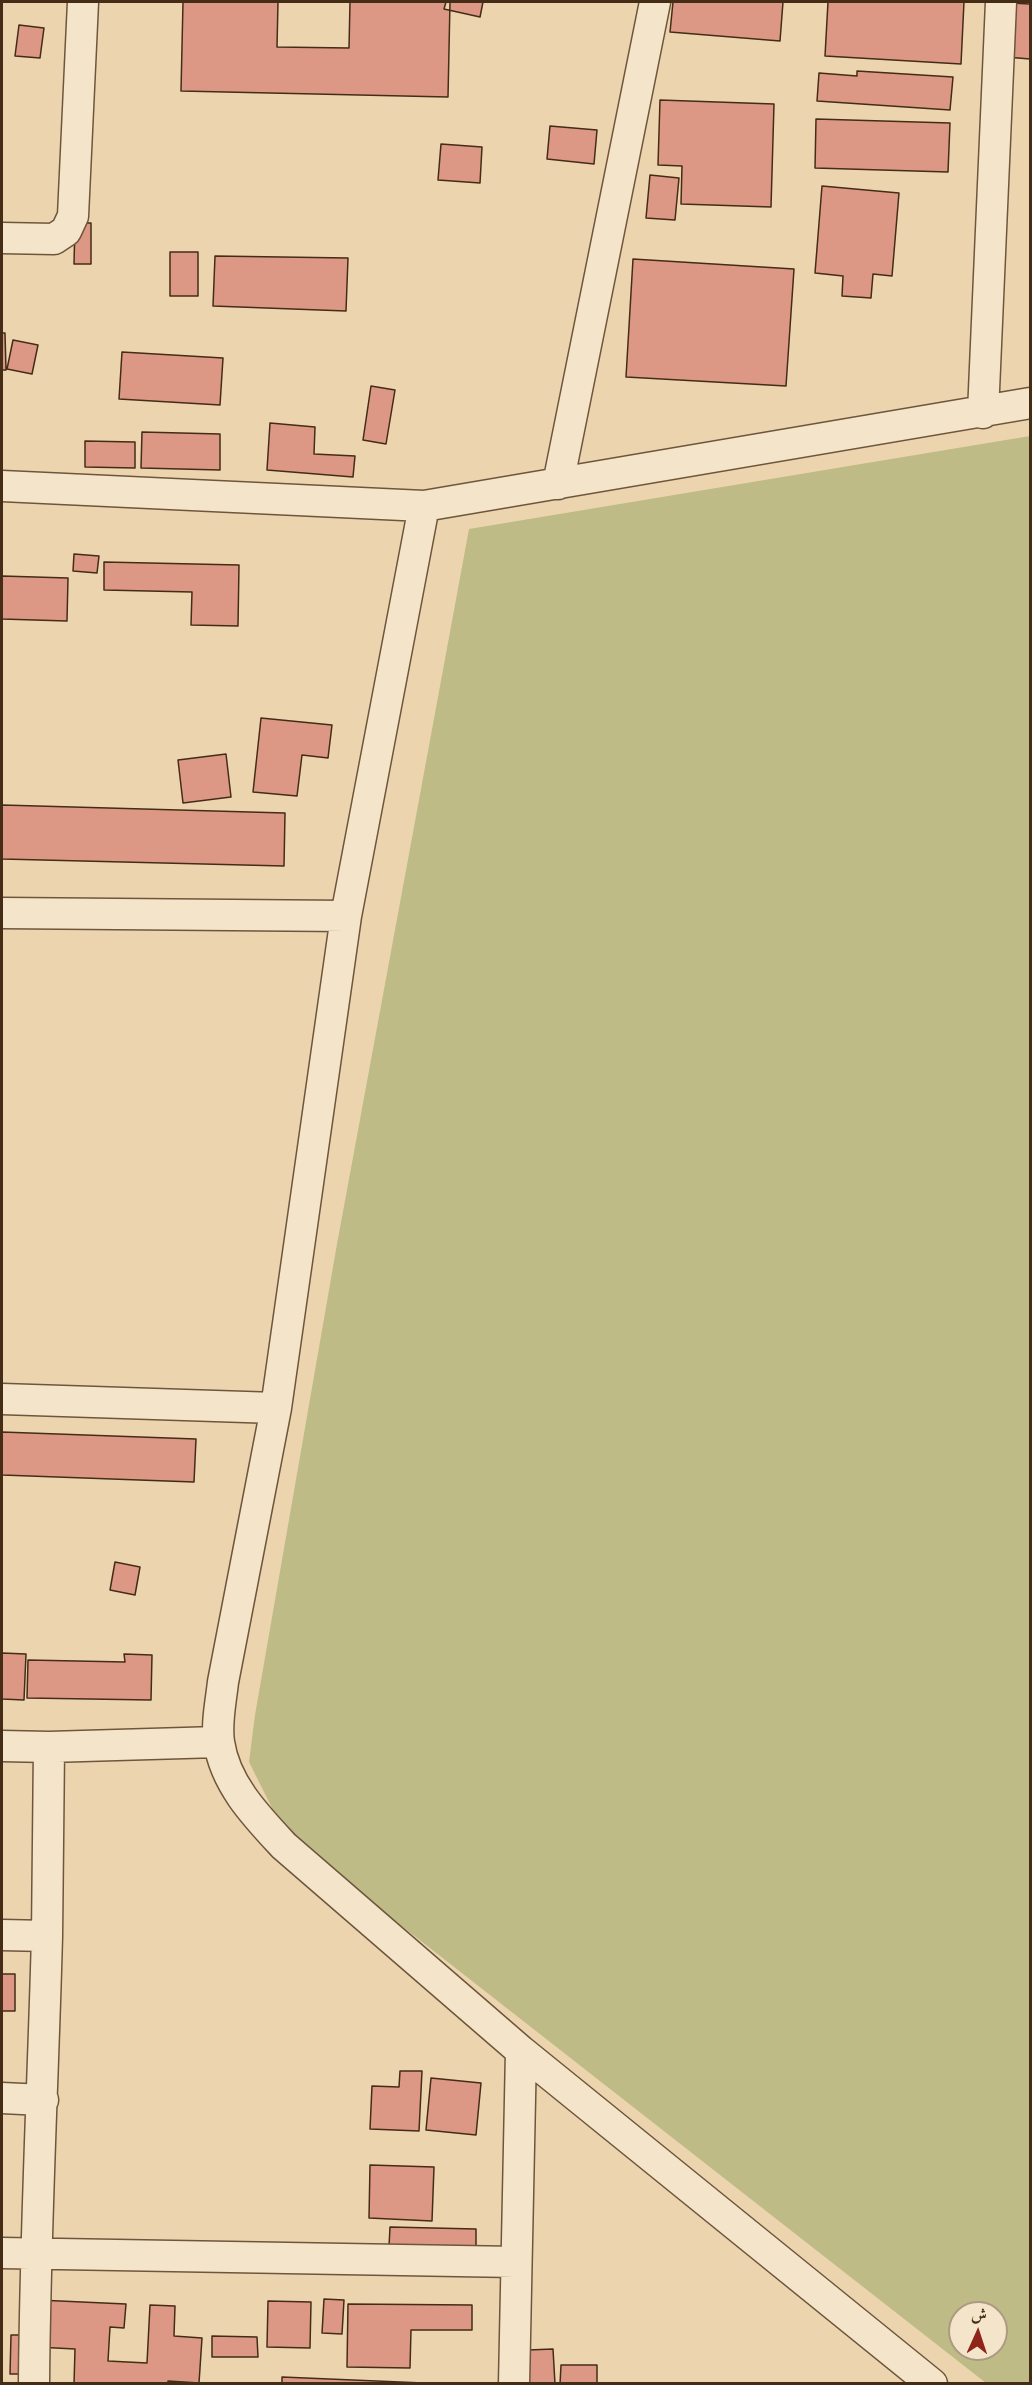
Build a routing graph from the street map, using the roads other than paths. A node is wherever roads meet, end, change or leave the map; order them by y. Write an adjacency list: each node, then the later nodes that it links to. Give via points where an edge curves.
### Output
1 (83, 2): 4 (street, via 73,216 66,231 54,240)
2 (655, 2): 7 (street)
3 (1001, 2): 6 (street)
4 (2, 238)
5 (1030, 403): 6 (street)
6 (983, 412): 7 (street)
7 (558, 484): 9 (street)
8 (2, 486): 9 (street)
9 (424, 506): 11 (street)
10 (2, 913): 11 (street)
11 (346, 916): 13 (street)
12 (2, 1399): 13 (street)
13 (276, 1408): 14 (street, via 223,1682)
14 (219, 1742): 16 (street); 19 (street, via 231,1780 251,1811 284,1846)
15 (2, 1746): 16 (street)
16 (49, 1747): 18 (street)
17 (2, 1935): 18 (street)
18 (47, 1936): 21 (street)
19 (521, 2051): 24 (street); 27 (street)
20 (2, 2098): 21 (street)
21 (43, 2100): 23 (street)
22 (2, 2253): 23 (street)
23 (35, 2254): 24 (street); 25 (street)
24 (515, 2262): 26 (street)
25 (34, 2384)
26 (513, 2384)
27 (932, 2384)

